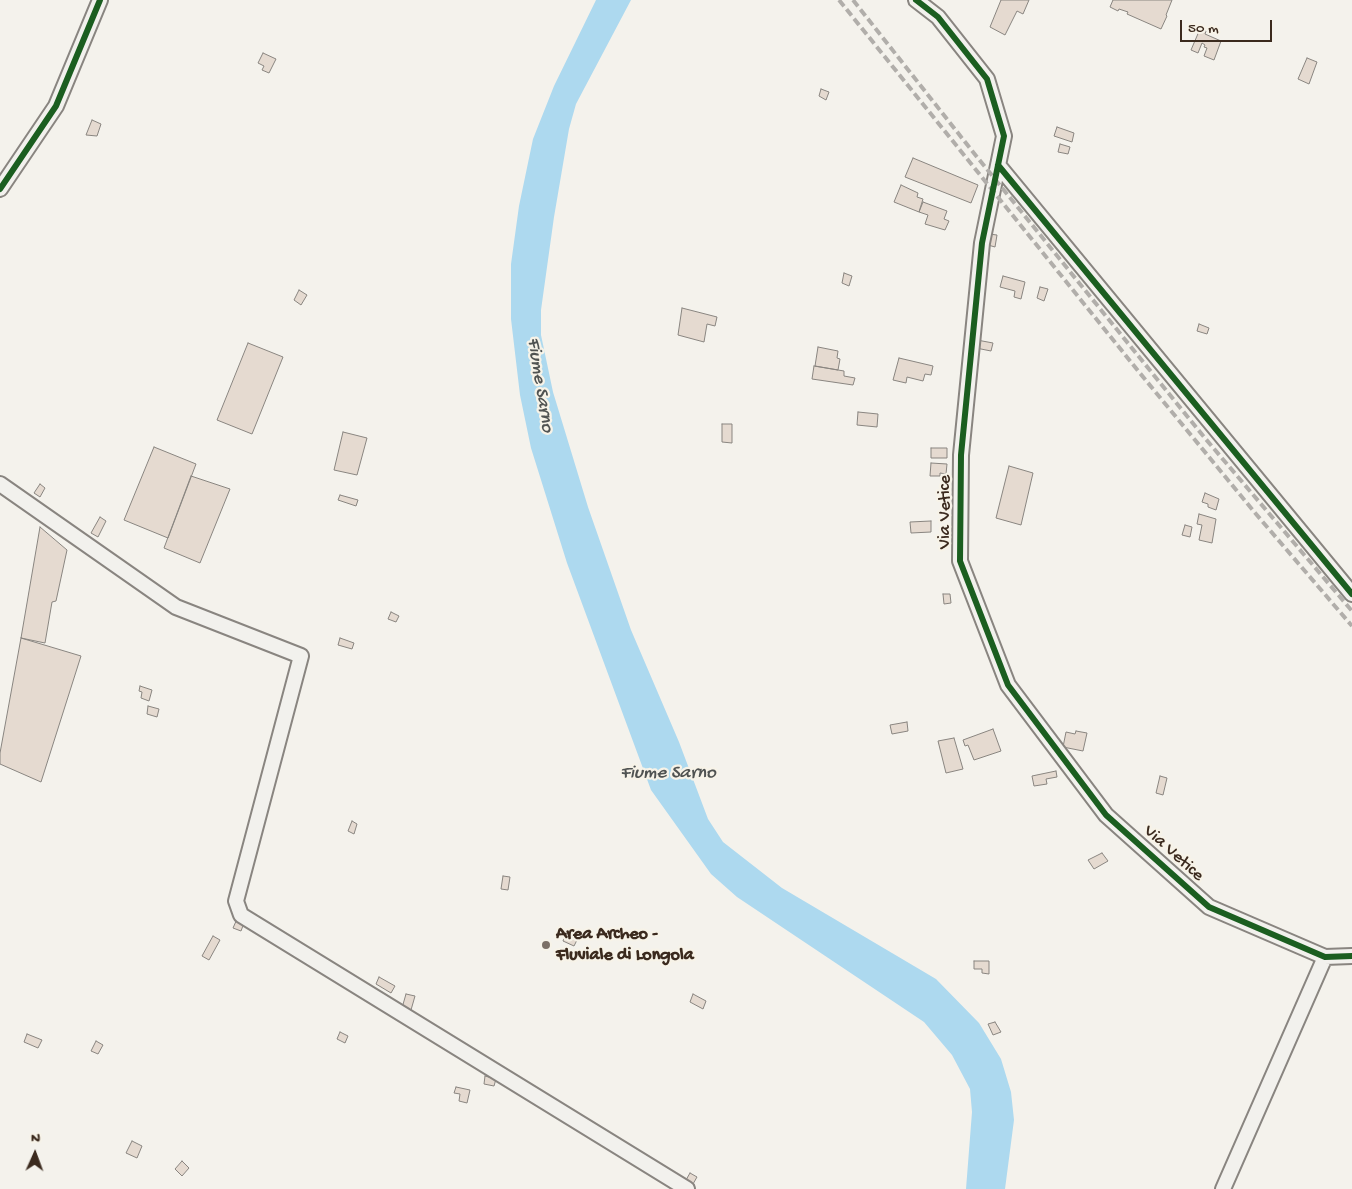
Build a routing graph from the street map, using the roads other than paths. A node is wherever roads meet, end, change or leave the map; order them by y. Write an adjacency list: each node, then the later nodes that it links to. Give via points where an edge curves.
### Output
1 (100, 0): 4 (street, via 56,106)
2 (916, 0): 3 (street, Via Vetice, via 938,17 987,79 1004,136)
3 (998, 165): 6 (street); 8 (street, Via Vetice, via 982,244 961,455 960,561 1008,685 1106,815 1210,907)
4 (0, 189)
5 (0, 484): 9 (street, via 176,607 301,656 236,902 242,915)
6 (1350, 586)
7 (1352, 956): 8 (street, Via Vetice)
8 (1325, 957): 10 (street)
9 (687, 1189)
10 (1223, 1189)

